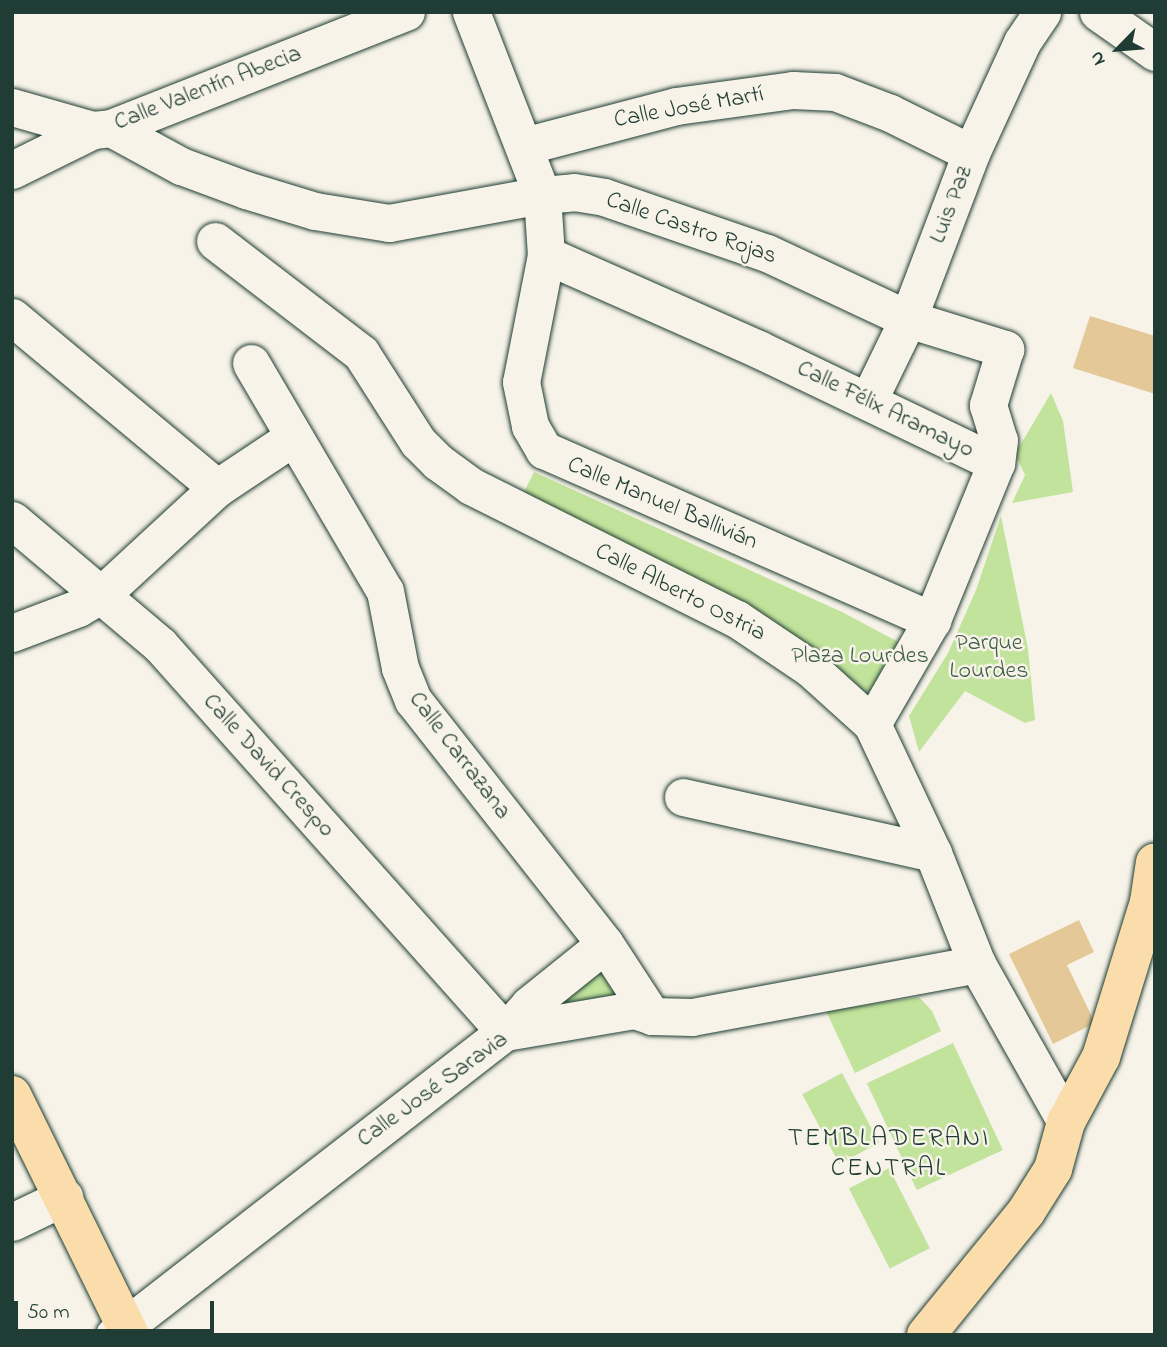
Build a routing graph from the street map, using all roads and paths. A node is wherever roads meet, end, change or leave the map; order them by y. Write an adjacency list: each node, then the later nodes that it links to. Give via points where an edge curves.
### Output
1 (406, 12): 7 (street, Calle Valentín Abecia)
2 (471, 12): 8 (street, Calle Manuel Ballivián)
3 (1042, 12): 9 (street, Luis Paz, via 1022,41)
4 (1098, 12): 5 (street)
5 (1155, 52)
6 (12, 107): 7 (street)
7 (102, 129): 10 (street, Calle Valentín Abecia); 11 (street, Calle Castro Rojas, via 246,190 315,211 388,223)
8 (524, 146): 9 (street, Calle José Martí, via 676,106 793,90 835,92); 11 (street, Calle Manuel Ballivián)
9 (971, 153): 15 (street, Luis Paz)
10 (12, 170)
11 (542, 195): 13 (street, Calle Manuel Ballivián); 15 (street, Calle Castro Rojas, via 574,192 632,205 766,253)
12 (215, 241): 25 (street, Calle Alberto Ostria, via 361,353 418,442 438,462 471,486 737,619 810,668)
13 (546, 255): 17 (street, Calle Félix Aramayo); 23 (street, Calle Manuel Ballivián, via 521,382 530,426 544,450)
14 (12, 317): 20 (street)
15 (908, 319): 17 (street, Luis Paz); 19 (street, Calle Castro Rojas, via 1005,349 988,405 999,440)
16 (251, 363): 18 (street, Calle Carrazana)
17 (868, 401): 19 (street, Calle Félix Aramayo)
18 (292, 438): 20 (street); 30 (street, Calle Carrazana, via 385,590 400,668 414,700)
19 (996, 464): 23 (street, Calle Félix Aramayo)
20 (217, 488): 22 (street)
21 (12, 520): 22 (street, Calle David Crespo)
22 (102, 594): 24 (street); 33 (street, Calle David Crespo, via 160,645)
23 (932, 620): 25 (street, Calle Félix Aramayo)
24 (12, 633)
25 (872, 724): 27 (street, Calle Alberto Ostria)
26 (683, 797): 27 (street)
27 (933, 853): 31 (street, Calle Alberto Ostria)
28 (1155, 862): 29 (main road)
29 (1152, 904): 35 (main road, via 1101,1056)
30 (606, 944): 32 (street, Calle Carrazana); 33 (street, via 529,1005)
31 (976, 964): 32 (street, Calle José Saravia, via 692,1017); 35 (street, Calle Alberto Ostria)
32 (652, 1016): 33 (street, Calle José Saravia, via 634,1010)
33 (505, 1032): 38 (street, Calle José Saravia)
34 (12, 1095): 36 (main road)
35 (1066, 1122): 39 (main road, via 1053,1169 1026,1212)
36 (64, 1197): 37 (street); 38 (main road)
37 (12, 1222)
38 (124, 1332)
39 (926, 1335)

